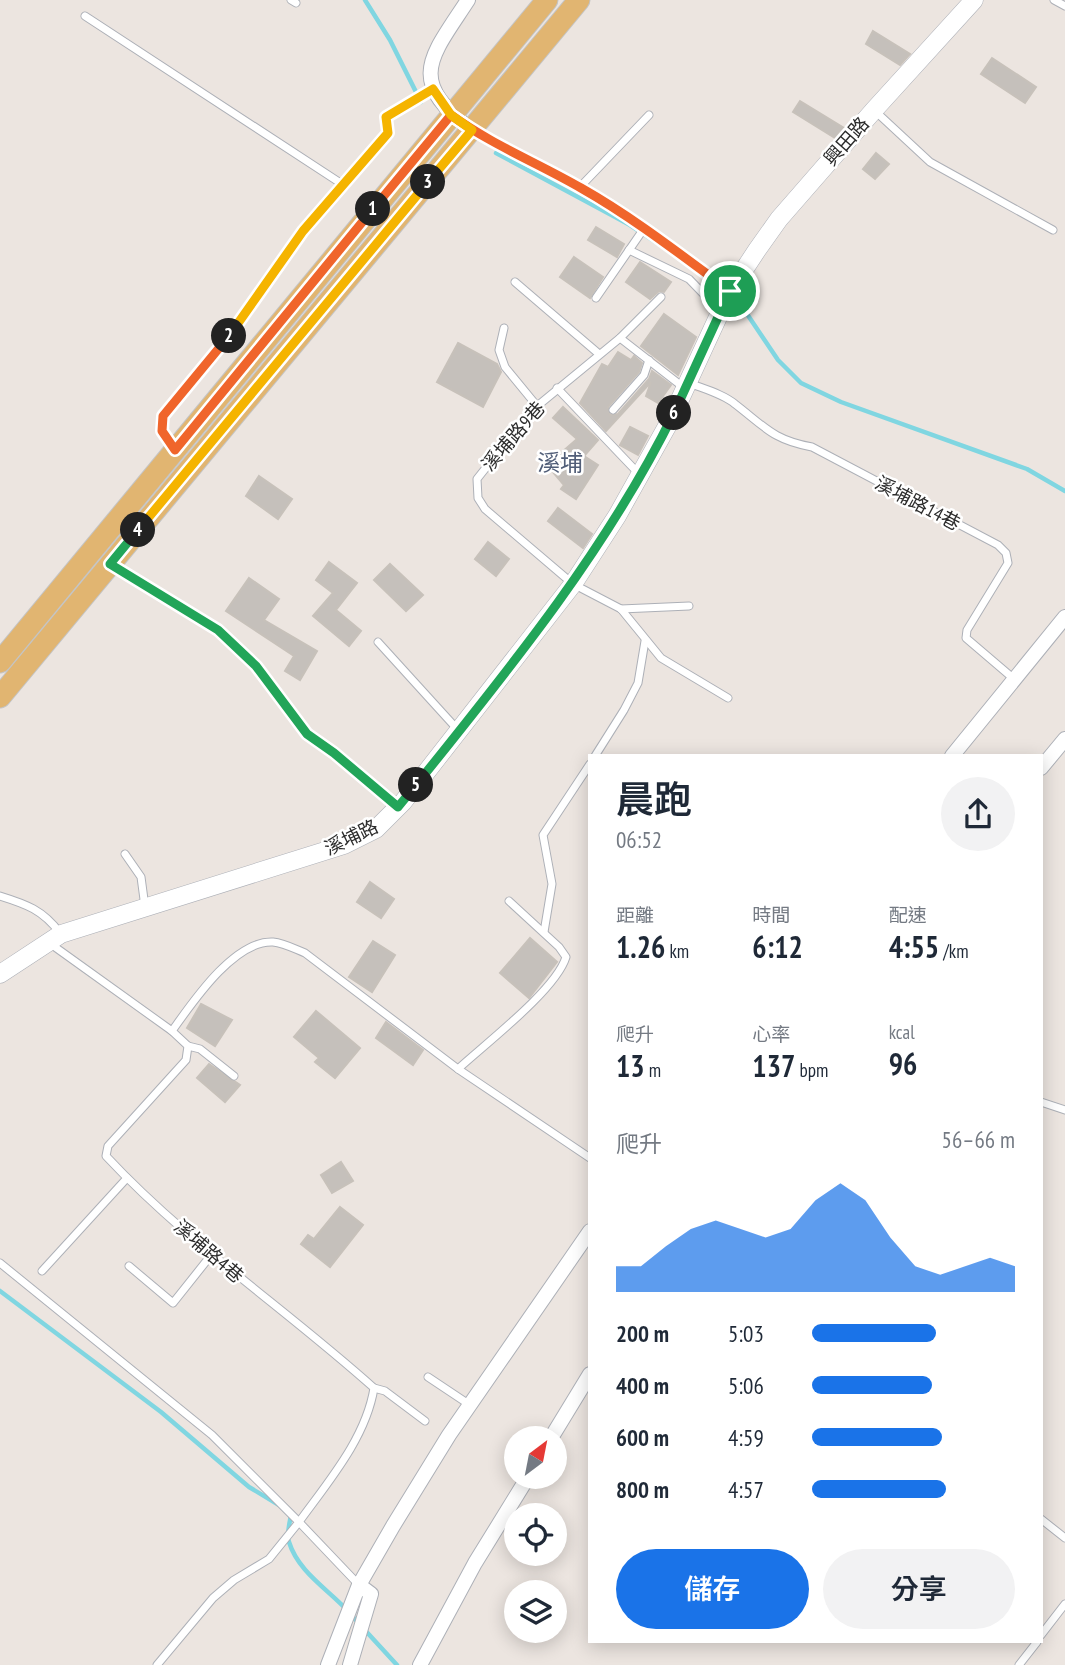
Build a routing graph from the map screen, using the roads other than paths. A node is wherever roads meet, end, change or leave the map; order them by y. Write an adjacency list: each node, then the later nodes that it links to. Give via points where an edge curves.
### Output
1 (468, 0): 8 (street, via 430,62)
2 (547, 0): 10 (main road)
3 (579, 0): 12 (main road)
4 (974, 0): 9 (street, 興田路)
5 (1054, 0): 6 (lane)
6 (1065, 6)
7 (85, 16): 13 (lane)
8 (433, 89): 10 (street); 13 (lane, via 386,117 388,133)
9 (874, 110): 16 (lane, via 930,162); 19 (street, 興田路, via 779,219)
10 (451, 115): 12 (street); 31 (main road)
11 (649, 115): 14 (lane)
12 (472, 130): 14 (lane); 33 (main road)
13 (345, 186): 31 (lane, via 303,231 217,354 163,416 162,431)
14 (580, 187): 15 (lane)
15 (643, 229): 17 (lane); 19 (lane)
16 (1053, 230)
17 (631, 248): 21 (lane); 22 (lane, via 690,279)
18 (515, 282): 25 (lane)
19 (730, 291): 22 (street, 溪埔路)
20 (661, 297): 24 (lane, 溪埔路9巷)
21 (596, 298)
22 (720, 311): 27 (street, 溪埔路)
23 (504, 328): 29 (lane, via 499,349 505,367)
24 (620, 338): 25 (lane, 溪埔路9巷); 26 (lane)
25 (599, 354): 28 (lane, 溪埔路9巷)
26 (649, 360): 27 (lane); 30 (lane, via 644,375)
27 (687, 386): 32 (street, 溪埔路); 41 (lane, 溪埔路14巷, via 735,403 786,443 812,447 998,545 1008,564 966,638)
28 (557, 388): 29 (lane, 溪埔路9巷); 32 (lane)
29 (537, 406): 34 (lane, 溪埔路9巷, via 477,479 478,498)
30 (612, 410)
31 (175, 450): 40 (main road)
32 (640, 475): 34 (street, 溪埔路)
33 (110, 564): 42 (main road); 50 (lane, via 218,630 256,666 307,734)
34 (573, 584): 36 (lane, 溪埔路9巷); 44 (street, 溪埔路)
35 (689, 606): 36 (lane)
36 (621, 609): 38 (lane)
37 (1065, 617): 41 (street)
38 (645, 640): 43 (lane, via 661,658); 46 (lane, via 638,683)
39 (378, 642): 44 (lane)
40 (0, 662)
41 (1014, 679): 47 (street)
42 (0, 697)
43 (728, 698)
44 (459, 732): 50 (street, 溪埔路)
45 (1065, 739): 48 (street)
46 (596, 754)
47 (954, 754)
48 (1043, 766)
49 (588, 767): 55 (lane, via 543,835 552,884)
50 (398, 807): 54 (street, 溪埔路, via 376,830 344,845)
51 (125, 854): 54 (lane, via 141,877)
52 (0, 896): 56 (lane, via 33,906 48,917)
53 (509, 901): 55 (lane)
54 (145, 908): 56 (street, 溪埔路)
55 (544, 932): 60 (lane, via 566,957 562,969)
56 (54, 938): 57 (street, 溪埔路); 58 (lane)
57 (0, 974)
58 (172, 1031): 59 (lane); 60 (lane, via 215,974 252,949 272,942 305,953)
59 (188, 1046): 61 (lane, via 200,1049); 65 (lane, 溪埔路4巷, via 186,1060 108,1146 106,1156)
60 (458, 1069): 64 (lane)
61 (234, 1076)
62 (1043, 1103): 63 (lane)
63 (1065, 1110)
64 (588, 1157)
65 (127, 1178): 67 (lane, 溪埔路4巷); 70 (lane)
66 (588, 1234): 74 (street)
67 (212, 1254): 69 (lane, via 173,1303); 73 (lane, 溪埔路4巷)
68 (0, 1263): 79 (lane, via 212,1435)
69 (129, 1266)
70 (42, 1271)
71 (428, 1377): 74 (lane)
72 (588, 1377): 76 (street)
73 (374, 1388): 75 (lane, 溪埔路4巷, via 386,1391); 79 (lane, via 371,1407 343,1460)
74 (470, 1405): 81 (street)
75 (425, 1421)
76 (558, 1426)
77 (521, 1489): 88 (street)
78 (1043, 1521): 80 (lane)
79 (299, 1522): 81 (lane); 85 (lane, via 269,1559 213,1598)
80 (1065, 1538)
81 (359, 1585): 86 (street); 87 (street, via 371,1594)
82 (1065, 1604): 83 (lane)
83 (1043, 1632)
84 (1036, 1643): 89 (lane)
85 (157, 1665)
86 (328, 1665)
87 (350, 1665)
88 (420, 1665)
89 (1019, 1665)

